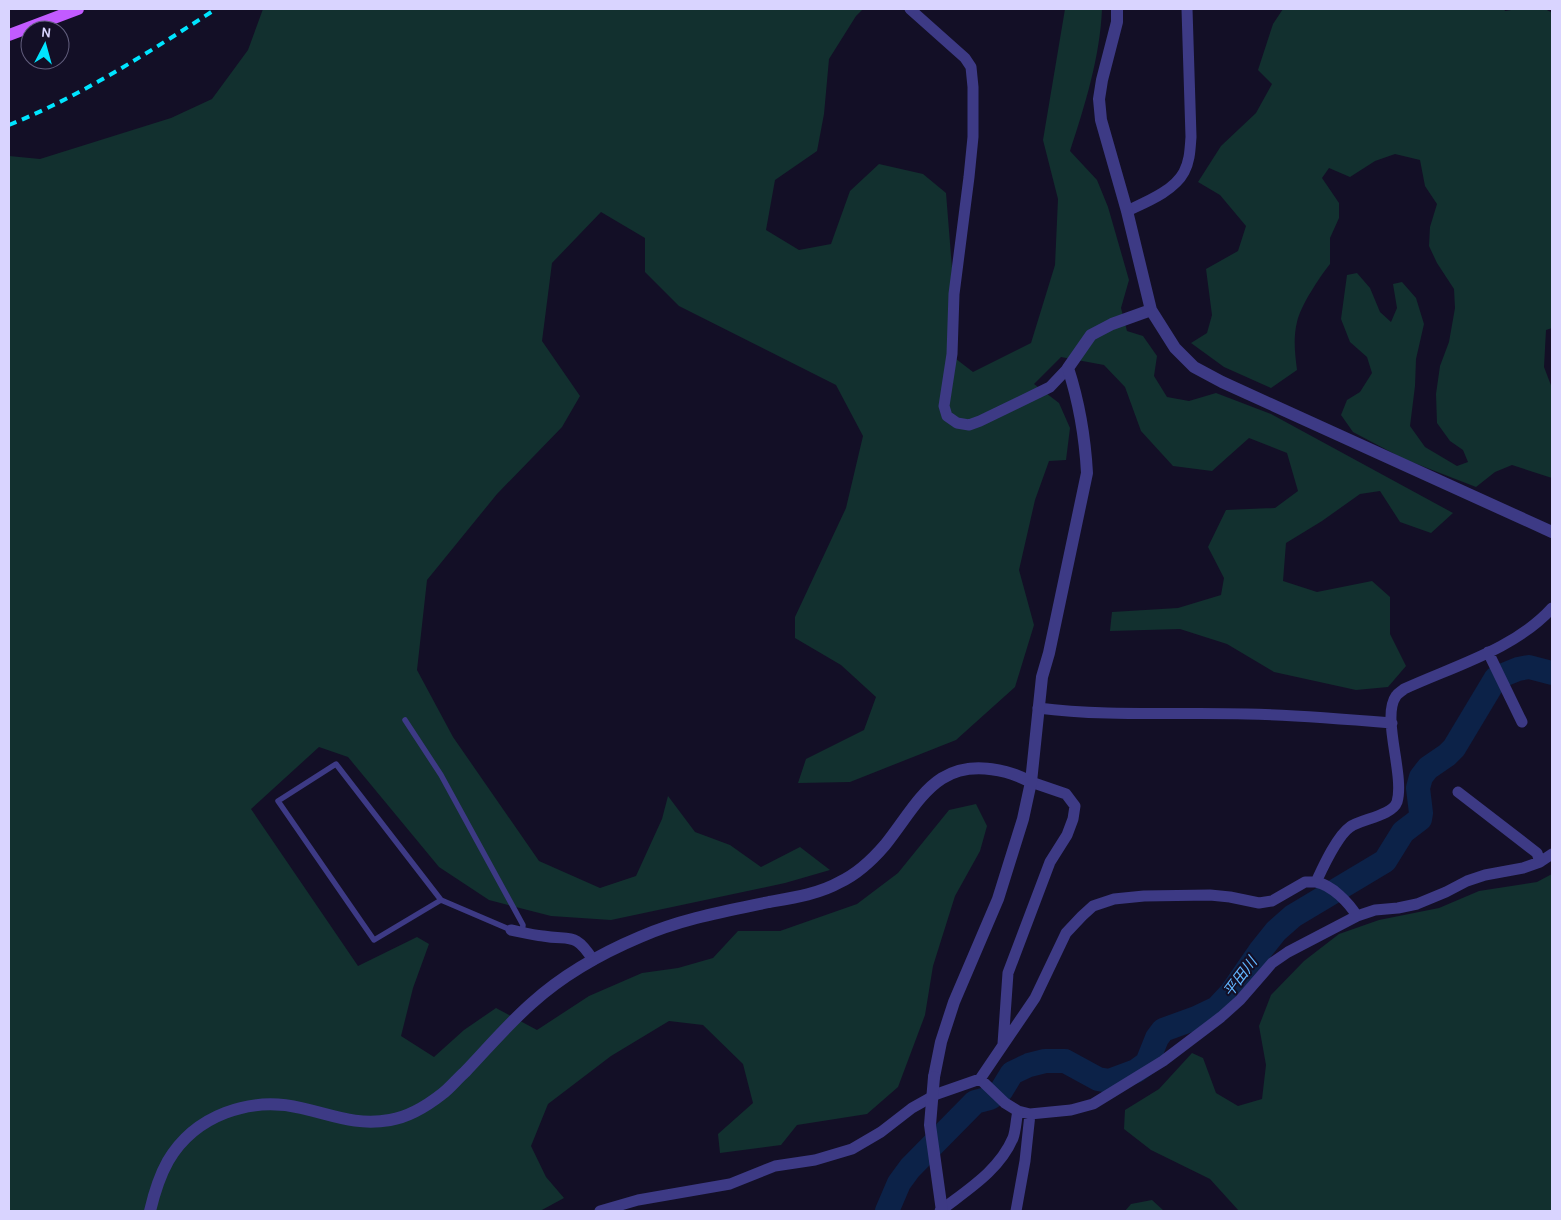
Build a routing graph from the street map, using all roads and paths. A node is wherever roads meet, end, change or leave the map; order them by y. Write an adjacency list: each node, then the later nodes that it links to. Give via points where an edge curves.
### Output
1 (78, 9): 5 (main road)
2 (910, 9): 8 (street, via 965,58 971,67 973,87 973,137 954,294 952,354 944,406 947,416 958,424 980,421 1050,387)
3 (1117, 9): 6 (street, via 1117,22 1099,99 1100,120)
4 (1187, 9): 6 (street, via 1190,157 1176,182 1155,198)
5 (9, 34)
6 (1127, 211): 7 (street)
7 (1152, 310): 8 (street, via 1090,335); 9 (street, via 1175,348 1194,367)
8 (1068, 368): 12 (street, via 1082,424 1087,473)
9 (1552, 532)
10 (1552, 608): 11 (street, via 1541,620)
11 (1488, 652): 14 (street); 15 (street, via 1404,689 1392,704)
12 (1038, 708): 15 (street, via 1249,714); 16 (street)
13 (405, 720): 23 (lane, via 450,792 523,925)
14 (1522, 722)
15 (1392, 723): 20 (street, via 1397,803 1382,814 1349,827)
16 (1031, 782): 24 (street, via 993,770 970,769 953,773 936,782 920,797 884,847 839,883 805,895 676,924 641,936); 25 (street, via 1066,794 1075,806 1067,835 1050,862 1008,973); 31 (street, bridge, via 1004,881 941,1042 930,1125)
17 (1458, 792): 19 (street, via 1537,853)
18 (1552, 854): 19 (street)
19 (1540, 862): 22 (street, via 1466,881 1417,904)
20 (1316, 882): 22 (street, via 1329,888); 25 (street, via 1305,882 1272,902 1210,895 1144,896 1114,899 1094,906 1066,933 1035,998)
21 (441, 900): 21 (lane, via 336,764 278,801 374,940); 23 (lane)
22 (1357, 916): 28 (street, via 1272,963 1221,1017 1120,1089 1092,1104 1071,1110)
23 (516, 931): 24 (street, via 544,937 566,937 580,942)
24 (594, 960): 29 (street, via 532,1003 443,1094 413,1112 391,1120 362,1122 300,1107 267,1103 237,1108 208,1120 184,1140 168,1162)
25 (1003, 1044): 26 (street)
26 (980, 1079): 27 (street); 30 (street, via 937,1094 852,1149 815,1160 775,1166 730,1184 638,1200)
27 (1018, 1111): 28 (street); 31 (street, via 1013,1136 1002,1159)
28 (1030, 1114): 32 (street)
29 (150, 1211)
30 (600, 1211)
31 (941, 1211)
32 (1016, 1211)

